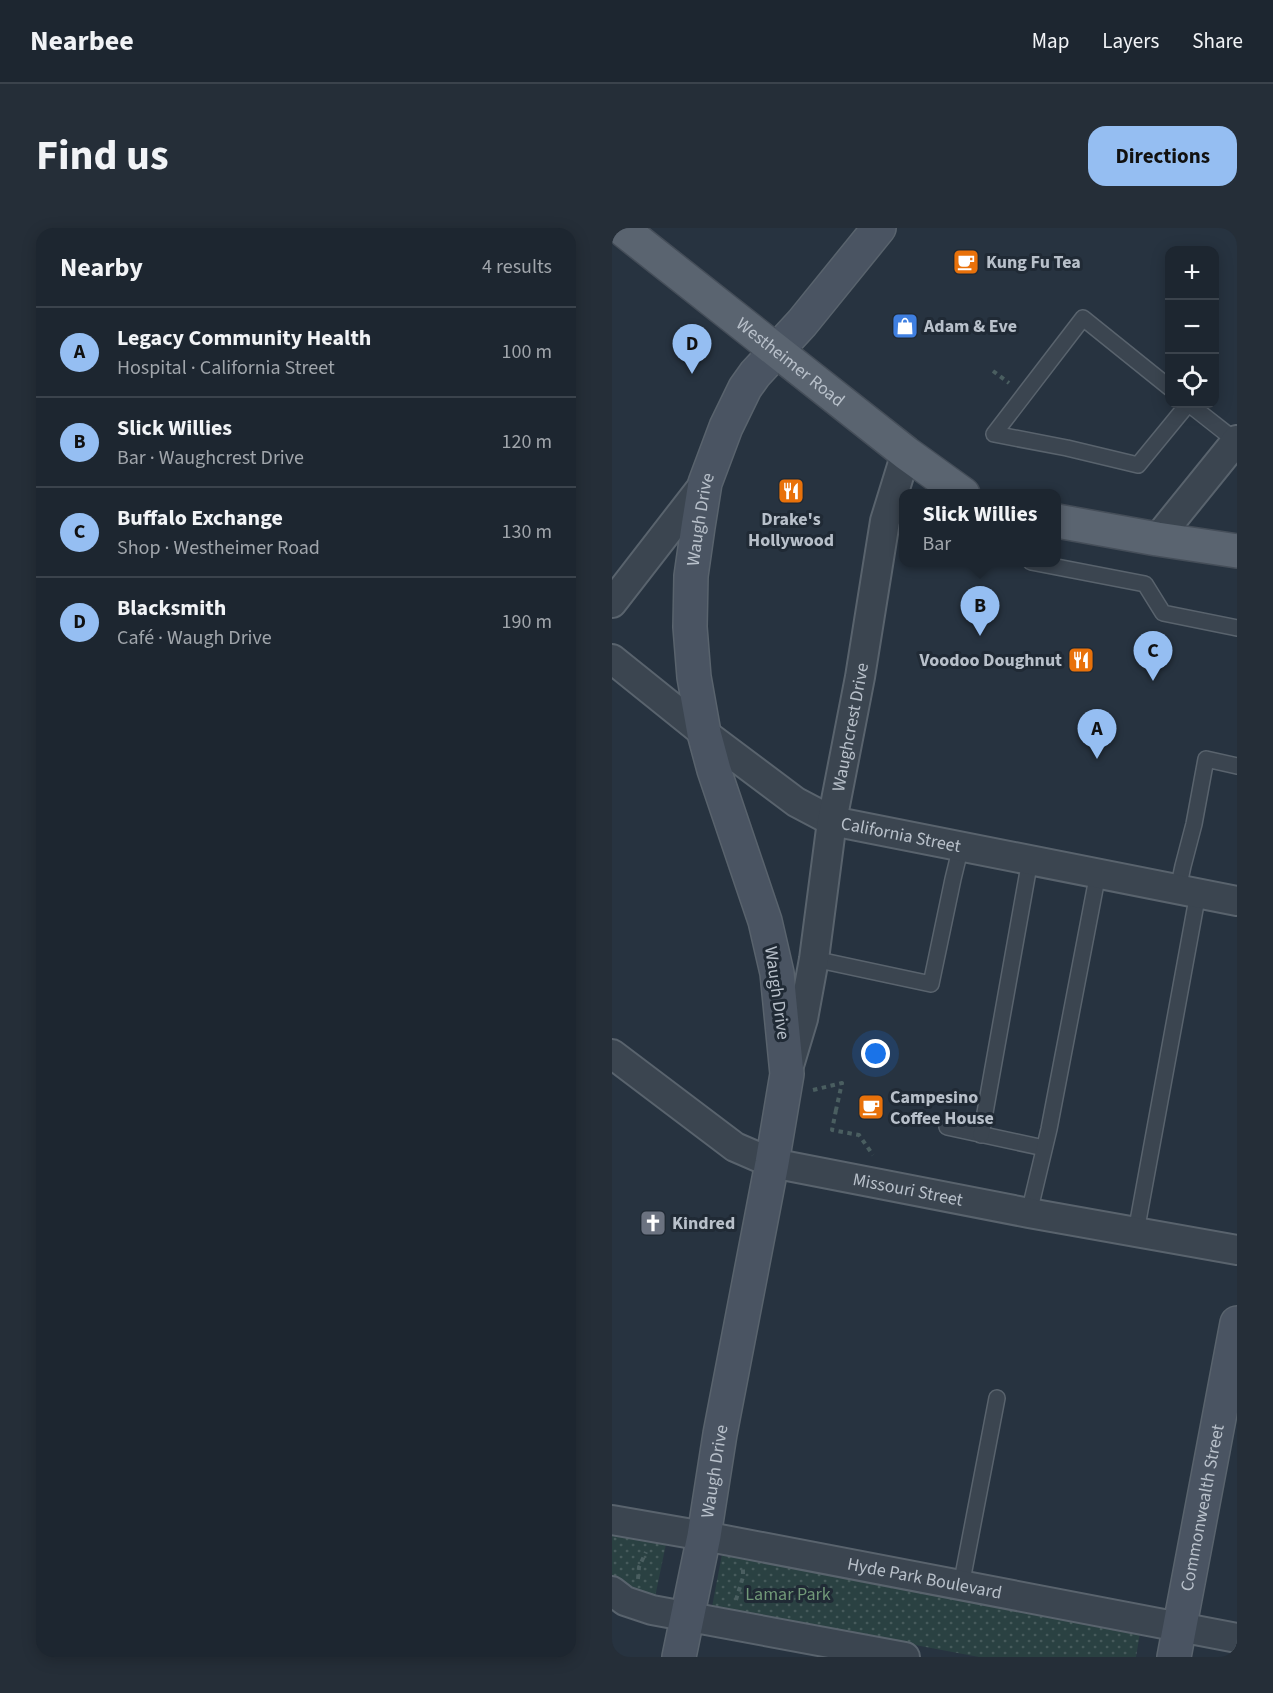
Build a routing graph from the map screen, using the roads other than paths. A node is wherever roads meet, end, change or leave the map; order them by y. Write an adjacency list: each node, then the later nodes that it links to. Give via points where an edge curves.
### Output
1 (621, 228): 3 (main road, Westheimer Road)
2 (879, 228): 3 (main road, Waugh Drive)
3 (776, 350): 8 (main road, Westheimer Road); 9 (main road, Waugh Drive, via 745,388)
4 (1165, 384): 5 (lane, via 1083,318 994,434 1138,465)
5 (1186, 408)
6 (1194, 408): 7 (lane)
7 (1237, 441): 12 (street)
8 (906, 453): 10 (main road, Westheimer Road); 20 (street, Waughcrest Drive, via 885,521)
9 (705, 483): 15 (street); 18 (main road, Waugh Drive, via 691,576 690,627)
10 (955, 489)
11 (1061, 522): 12 (main road)
12 (1157, 539): 13 (main road)
13 (1237, 551)
14 (1057, 567): 16 (lane, via 1144,584 1163,613)
15 (612, 603)
16 (1237, 628)
17 (612, 659): 18 (street, California Street)
18 (704, 733): 20 (street, California Street, via 796,802); 28 (main road, Waugh Drive, via 765,921)
19 (1237, 766): 24 (lane, via 1206,759 1183,866)
20 (832, 821): 21 (street, California Street); 26 (street, Waughcrest Drive)
21 (961, 846): 22 (street, California Street); 26 (lane, via 930,984)
22 (1030, 860): 23 (street, California Street); 30 (lane)
23 (1098, 873): 24 (street, California Street); 31 (lane)
24 (1188, 891): 25 (street, California Street); 34 (lane)
25 (1237, 901)
26 (814, 959): 28 (street, Waughcrest Drive, via 803,1019)
27 (612, 1054): 32 (street, Missouri Street, via 735,1147)
28 (800, 1082): 32 (main road, Waugh Drive)
29 (947, 1127): 30 (lane)
30 (981, 1135): 31 (lane)
31 (1044, 1148): 33 (lane)
32 (772, 1163): 33 (street, Missouri Street); 39 (main road, Waugh Drive)
33 (1029, 1213): 34 (street, Missouri Street)
34 (1136, 1232): 35 (street, Missouri Street)
35 (1237, 1250)
36 (1237, 1323): 44 (main road, Commonwealth Street)
37 (997, 1398): 40 (lane)
38 (612, 1520): 39 (street, Hyde Park Boulevard)
39 (704, 1536): 40 (street, Hyde Park Boulevard); 42 (main road, Waugh Drive)
40 (961, 1586): 44 (street, Hyde Park Boulevard)
41 (612, 1591): 42 (street, via 652,1610)
42 (687, 1617): 45 (main road, Waugh Drive); 46 (street)
43 (1237, 1638): 44 (street, Hyde Park Boulevard)
44 (1177, 1642)
45 (679, 1657)
46 (905, 1657)

